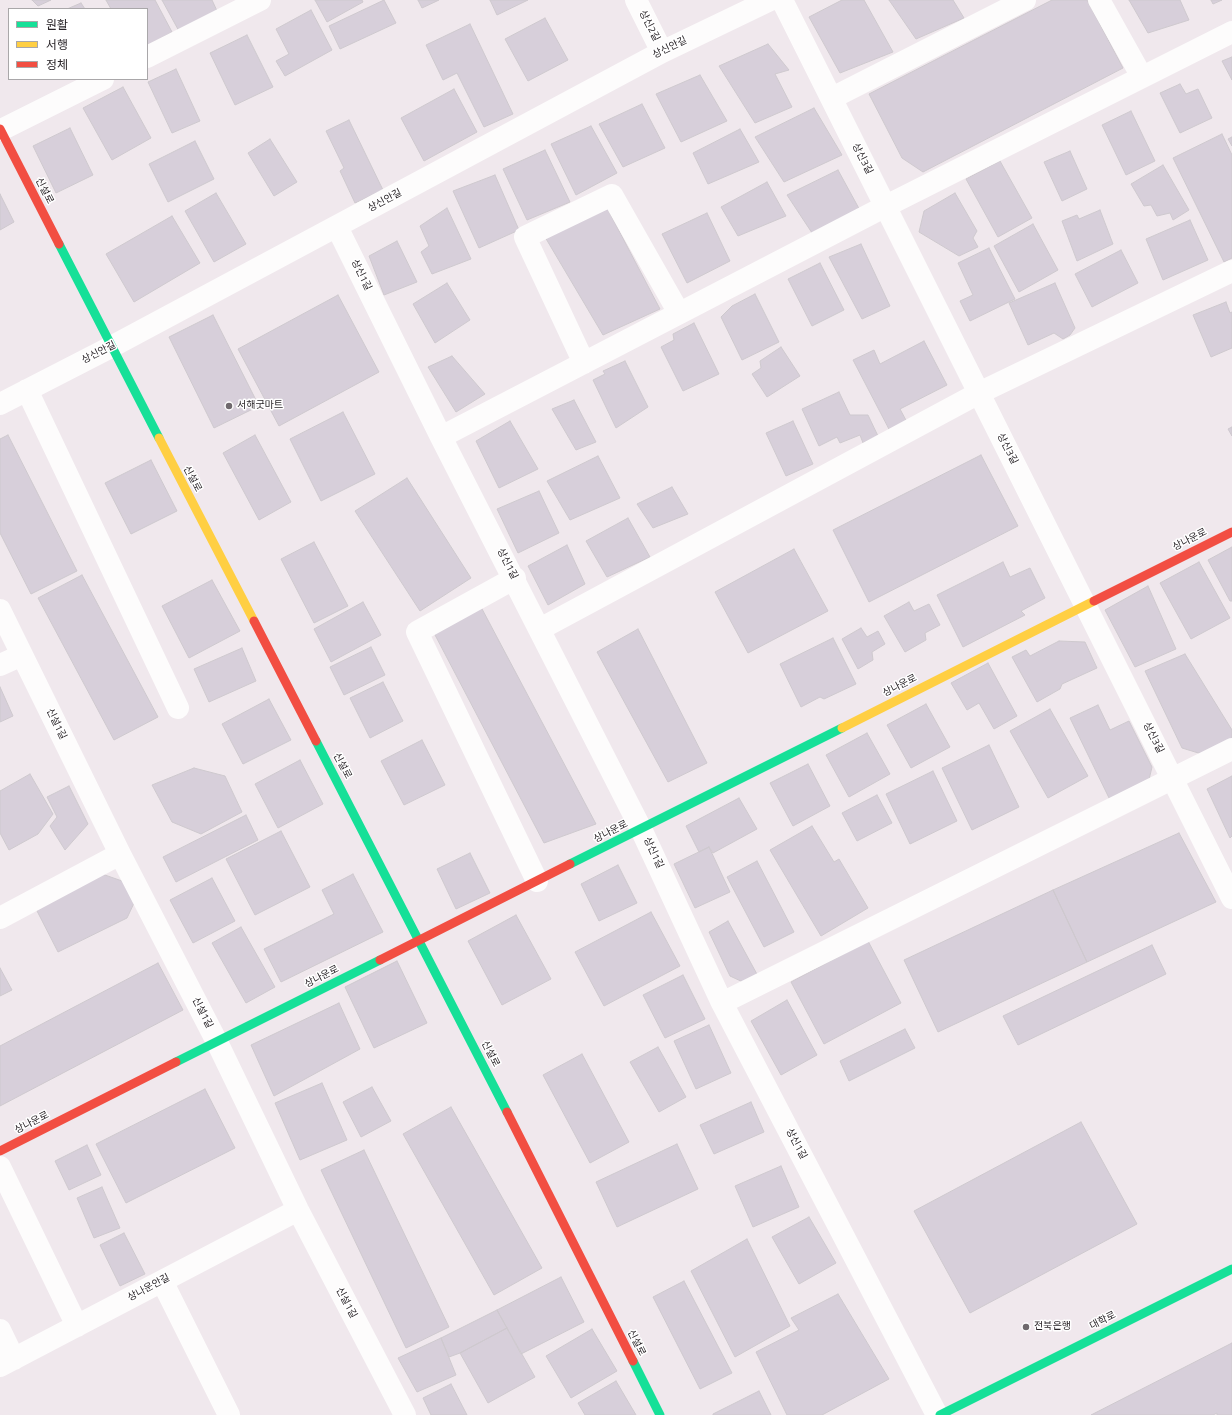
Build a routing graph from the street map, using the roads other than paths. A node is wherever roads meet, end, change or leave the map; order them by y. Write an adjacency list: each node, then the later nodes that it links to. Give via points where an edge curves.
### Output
1 (260, 0): 9 (street)
2 (636, 0): 8 (street, 상신2길)
3 (770, 0): 8 (street, 상신안길)
4 (782, 0): 12 (street, 상신3길)
5 (1025, 0): 12 (street)
6 (1099, 0): 10 (street)
7 (1232, 32): 10 (street)
8 (662, 52): 15 (street, 상신안길)
9 (148, 56)
10 (1142, 77): 14 (street)
11 (101, 80): 13 (street)
12 (832, 98): 14 (street, 상신3길)
13 (0, 130): 18 (street, 신설로)
14 (886, 206): 17 (street); 21 (street, 상신3길)
15 (338, 227): 18 (street, 상신안길); 23 (street, 상신1길)
16 (1232, 271): 21 (street)
17 (679, 313): 19 (street); 19 (street, via 612,195 525,237)
18 (111, 347): 20 (street, 상신안길); 39 (street, 신설로)
19 (584, 363): 23 (street)
20 (27, 390): 22 (street, 상신안길); 31 (street)
21 (979, 393): 26 (street, 상신3길); 28 (street)
22 (0, 404)
23 (441, 437): 25 (street, 상신1길)
24 (1232, 532): 26 (street, 상나운로)
25 (515, 578): 28 (street, 상신1길); 36 (street, via 417,632)
26 (1086, 605): 33 (street, 상신3길); 34 (street, 상나운로)
27 (0, 610): 29 (street, 신설1길)
28 (540, 629): 34 (street, 상신1길)
29 (22, 655): 30 (street); 35 (street, 신설1길)
30 (0, 665)
31 (178, 708)
32 (1232, 749): 33 (street)
33 (1173, 779): 37 (street, 상신3길); 40 (street)
34 (641, 829): 36 (street, 상나운로); 40 (street, 상신1길)
35 (120, 854): 38 (street); 41 (street, 신설1길)
36 (537, 881): 39 (street, 상나운로)
37 (1232, 898)
38 (0, 918)
39 (420, 940): 41 (street, 상나운로); 52 (street, 신설로)
40 (722, 1003): 53 (street, 상신1길)
41 (217, 1042): 42 (street, 상나운로); 44 (street, 신설1길)
42 (0, 1151)
43 (0, 1168): 47 (street)
44 (298, 1210): 46 (street, 상나운안길); 51 (street, 신설1길)
45 (1232, 1269): 54 (street, 대학로)
46 (162, 1281): 47 (street, 상나운안길); 50 (street)
47 (77, 1326): 49 (street, 상나운안길)
48 (0, 1330): 49 (street)
49 (7, 1362)
50 (229, 1415)
51 (405, 1415)
52 (660, 1415)
53 (937, 1415)
54 (940, 1415)

